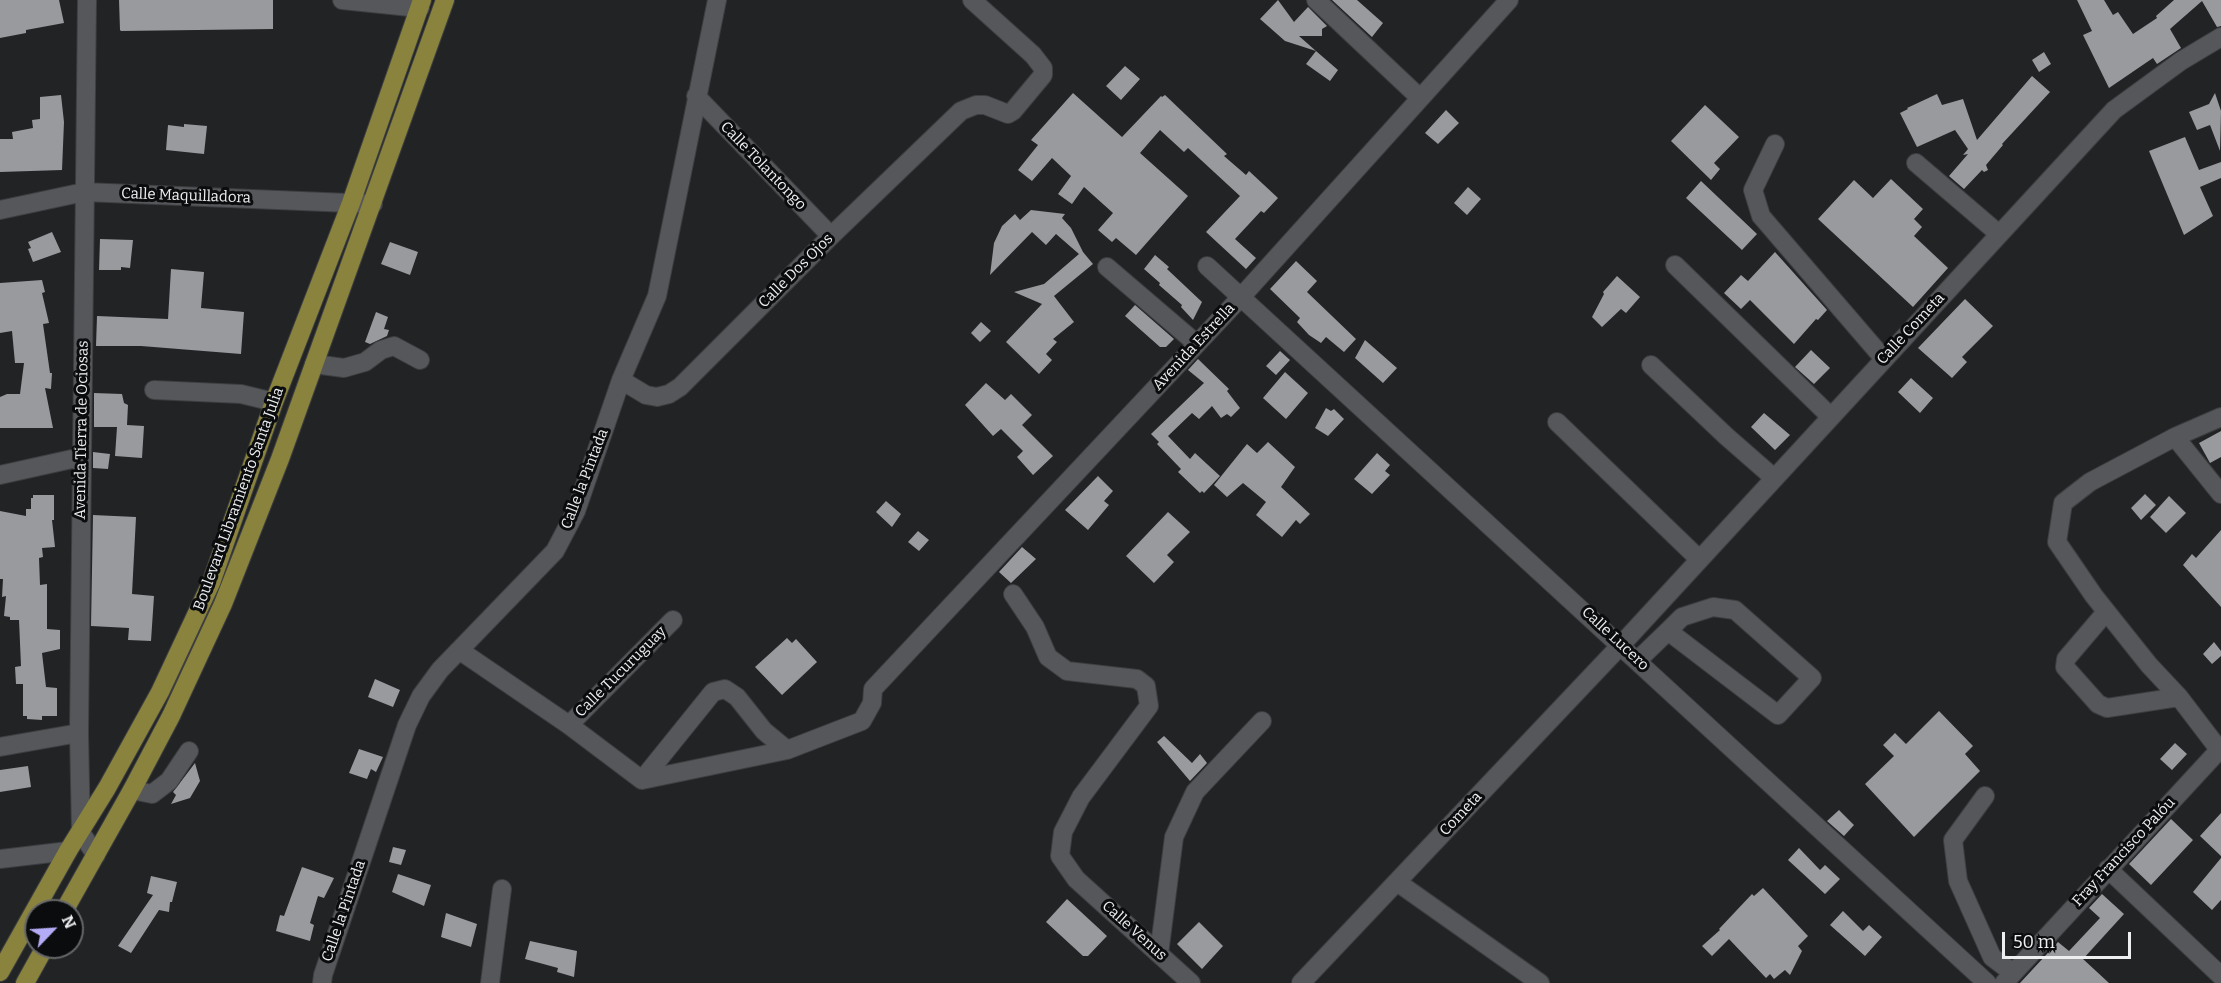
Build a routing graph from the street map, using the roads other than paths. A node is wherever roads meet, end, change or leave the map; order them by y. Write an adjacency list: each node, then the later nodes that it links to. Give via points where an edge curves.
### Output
1 (87, 0): 14 (street, Avenida Tierra de Ociosas)
2 (342, 0): 8 (street)
3 (445, 0): 16 (main road, Boulevard Libramiento Santa Julia)
4 (717, 0): 10 (street, Calle la Pintada)
5 (972, 0): 19 (street, Calle Dos Ojos, via 1034,55 1043,75 1008,114 985,105 961,111)
6 (1316, 0): 11 (street)
7 (1509, 0): 11 (street, Avenida Estrella)
8 (421, 4): 15 (main road, Boulevard Libramiento Santa Julia)
9 (2221, 37): 18 (street, Calle Cometa, via 2114,110)
10 (696, 96): 19 (street, Calle Tolantongo); 29 (street, Calle la Pintada, via 657,296)
11 (1420, 98): 23 (street, Avenida Estrella)
12 (1774, 144): 25 (street, via 1753,190 1761,216)
13 (1916, 163): 18 (street)
14 (84, 192): 15 (street, Calle Maquilladora); 17 (street, Calle Maquilladora); 36 (street, Avenida Tierra de Ociosas)
15 (351, 203): 16 (street, Calle Maquilladora); 31 (main road, Boulevard Libramiento Santa Julia)
16 (373, 204): 27 (main road, Boulevard Libramiento Santa Julia)
17 (0, 210)
18 (1999, 234): 25 (street, Calle Cometa)
19 (831, 236): 29 (street, Calle Dos Ojos, via 680,387 657,397)
20 (1675, 265): 32 (street)
21 (1207, 266): 23 (street, Calle Lucero)
22 (1107, 267): 24 (street)
23 (1242, 296): 24 (street, Avenida Estrella); 45 (street, Calle Lucero)
24 (1197, 344): 53 (street, Avenida Estrella, via 873,689 872,704 862,721)
25 (1884, 358): 32 (street, Calle Cometa)
26 (420, 360): 27 (street, via 394,346 344,368)
27 (314, 364): 57 (main road, Boulevard Libramiento Santa Julia, via 223,604)
28 (1651, 365): 38 (street)
29 (621, 381): 46 (street, Calle la Pintada, via 576,511 555,550)
30 (154, 390): 31 (street, via 241,394)
31 (274, 402): 59 (main road, Boulevard Libramiento Santa Julia, via 211,583 160,692)
32 (1830, 416): 38 (street, Calle Cometa)
33 (2221, 417): 35 (street)
34 (1557, 422): 40 (street)
35 (2175, 437): 39 (street); 42 (street, via 2090,482 2063,503 2057,542)
36 (81, 457): 37 (street); 51 (street, Avenida Tierra de Ociosas)
37 (0, 475)
38 (1774, 477): 40 (street, Calle Cometa)
39 (2221, 494)
40 (1699, 559): 45 (street, Calle Cometa)
41 (1012, 594): 68 (street, Calle Venus, via 1035,627 1048,657 1067,671 1137,679 1146,686 1149,706 1081,797 1063,832 1060,856 1076,879)
42 (2106, 612): 48 (street); 48 (street, via 2066,659 2066,667 2098,704 2107,708)
43 (673, 620): 50 (street, Calle Tucuruguay)
44 (1668, 631): 44 (street, via 1682,617 1713,607 1735,610 1812,678 1778,715); 47 (street)
45 (1621, 645): 47 (street, Calle Lucero); 64 (street, Cometa)
46 (459, 650): 50 (street, Calle Tucuruguay); 73 (street, Calle la Pintada, via 421,696 407,724)
47 (1638, 660): 79 (street, Calle Lucero)
48 (2179, 697): 54 (street)
49 (1263, 721): 68 (street, via 1195,792 1174,837)
50 (569, 725): 56 (street, Calle Tucuruguay)
51 (79, 733): 52 (street); 59 (street, Avenida Tierra de Ociosas)
52 (0, 747)
53 (786, 750): 56 (street); 56 (street, via 764,731 737,697 725,689 719,690 704,701)
54 (2220, 750): 63 (street, Fray Francisco Palóu)
55 (189, 751): 57 (street, via 169,781 152,794)
56 (642, 780)
57 (132, 790): 61 (main road, Boulevard Libramiento Santa Julia)
58 (1985, 796): 72 (street, via 1953,840 1958,881 1992,957)
59 (81, 832): 60 (main road, Boulevard Libramiento Santa Julia); 61 (street)
60 (68, 851): 62 (street); 67 (main road, Boulevard Libramiento Santa Julia)
61 (96, 855): 66 (main road, Boulevard Libramiento Santa Julia)
62 (0, 859)
63 (2108, 869): 71 (street); 72 (street, Fray Francisco Palóu)
64 (1397, 882): 77 (street, Cometa); 78 (street)
65 (502, 889): 75 (street)
66 (71, 899)
67 (5, 954): 70 (main road, Boulevard Libramiento Santa Julia)
68 (1159, 954): 76 (street, Calle Venus)
69 (38, 959): 74 (main road)
70 (0, 972)
71 (2221, 976)
72 (2008, 978)
73 (320, 980)
74 (25, 983)
75 (490, 983)
76 (1191, 983)
77 (1301, 983)
78 (1540, 983)
79 (1987, 983)

